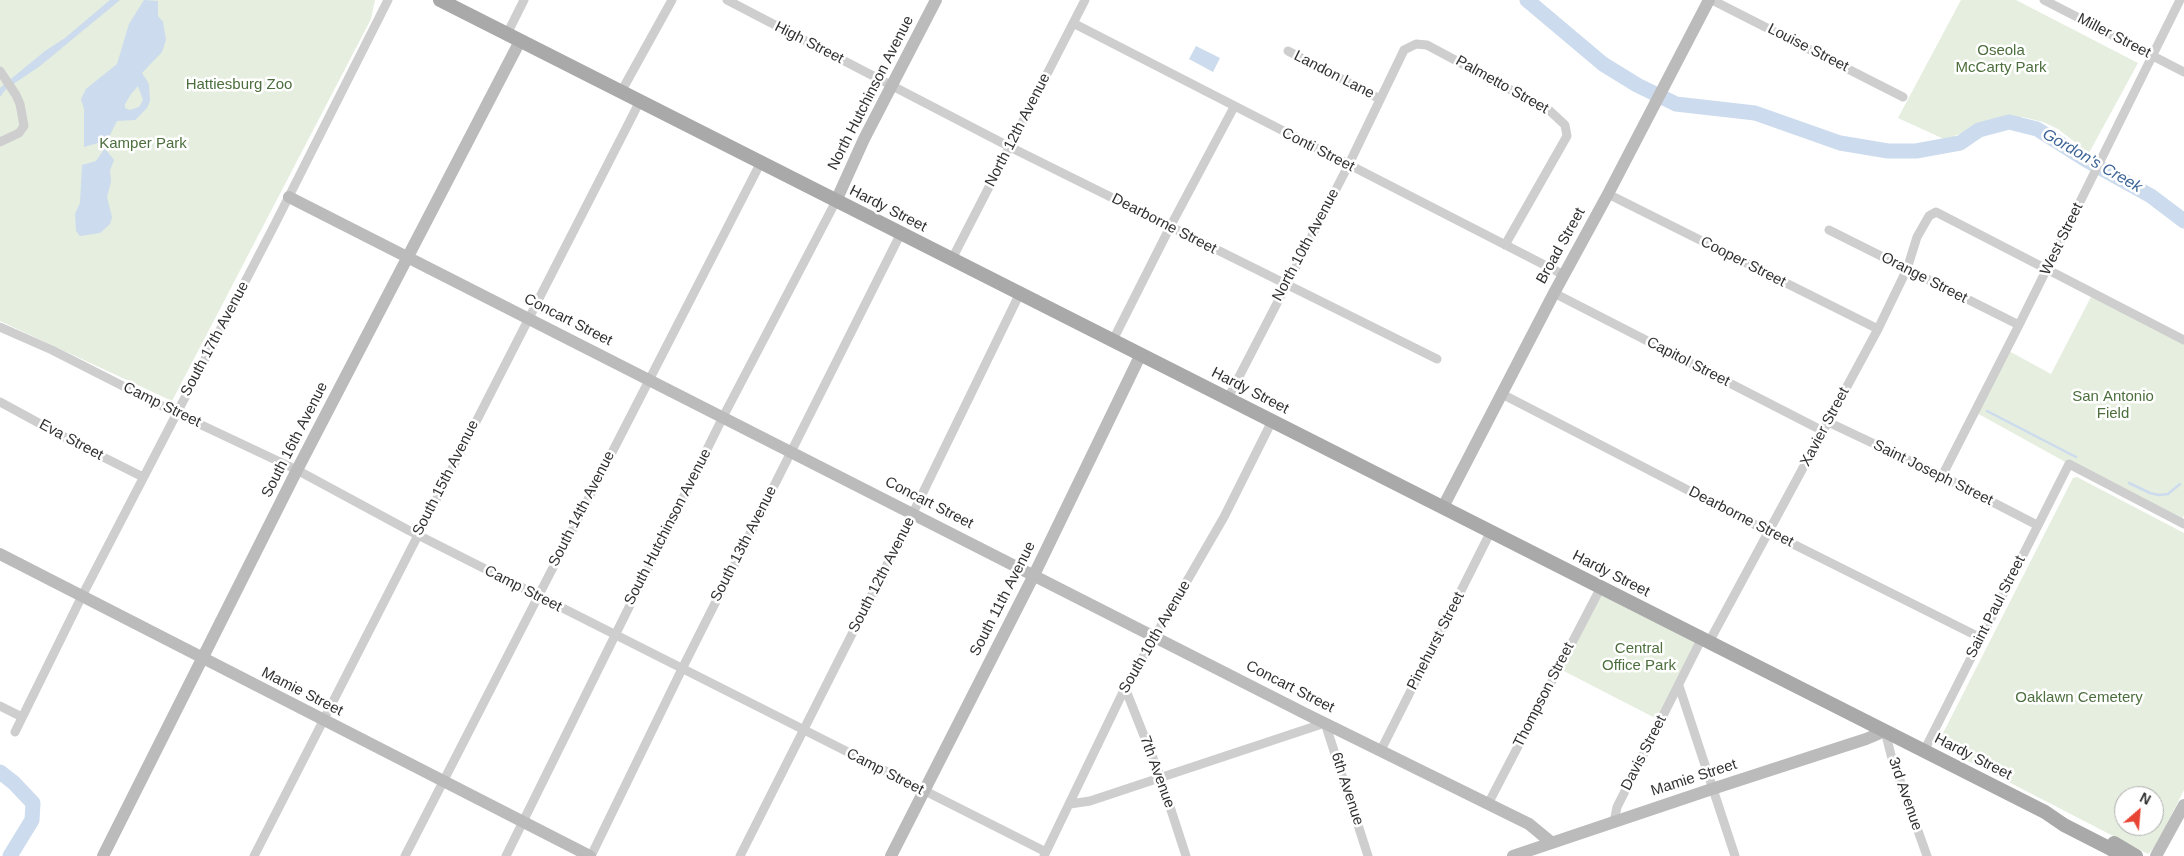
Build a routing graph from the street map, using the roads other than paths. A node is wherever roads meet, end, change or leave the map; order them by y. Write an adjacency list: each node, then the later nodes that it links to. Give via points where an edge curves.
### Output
1 (388, 0): 30 (street, South 17th Avenue)
2 (440, 0): 12 (main road, Hardy Street)
3 (524, 0): 12 (street)
4 (672, 0): 20 (street)
5 (727, 0): 19 (street, High Street)
6 (936, 0): 19 (street, North Hutchinson Avenue)
7 (1085, 0): 11 (street, North 12th Avenue)
8 (1710, 0): 21 (street, Louise Street); 29 (street, Broad Street)
9 (2044, 0): 16 (street, Miller Street)
10 (2180, 0): 16 (street, West Street)
11 (1073, 23): 24 (street, Conti Street); 26 (street, North 12th Avenue)
12 (507, 34): 13 (main road, Hardy Street)
13 (520, 41): 20 (main road, Hardy Street); 36 (street, South 16th Avenue)
14 (1416, 44): 22 (street, North 10th Avenue, via 1404,50); 35 (street, Palmetto Street, via 1428,45 1550,111 1565,125 1567,136)
15 (1288, 51): 22 (street, Landon Lane)
16 (2152, 56): 17 (street, Miller Street); 39 (street, West Street)
17 (2184, 72)
18 (1, 73): 25 (street, via 16,94 23,129)
19 (892, 85): 26 (street, Dearborne Street); 31 (street, North Hutchinson Avenue)
20 (621, 92): 23 (main road, Hardy Street)
21 (1904, 97)
22 (1380, 99): 28 (street, North 10th Avenue)
23 (640, 101): 27 (main road, Hardy Street); 44 (street, South 15th Avenue)
24 (1234, 107): 28 (street, Conti Street); 32 (street)
25 (0, 142)
26 (1010, 147): 32 (street, Dearborne Street); 37 (street, North 12th Avenue)
27 (761, 162): 31 (main road, Hardy Street); 52 (street, South 14th Avenue)
28 (1348, 166): 35 (street, Conti Street); 41 (street, North 10th Avenue)
29 (1608, 194): 40 (street, Broad Street); 47 (street, Cooper Street)
30 (288, 197): 36 (street, Concart Street); 56 (street, South 17th Avenue)
31 (836, 200): 34 (main road, Hardy Street); 57 (street, South Hutchinson Avenue)
32 (1170, 226): 41 (street, Dearborne Street); 48 (street)
33 (1829, 230): 38 (street, Orange Street)
34 (900, 233): 37 (main road, Hardy Street); 61 (street, South 13th Avenue)
35 (1505, 245): 40 (street, Conti Street)
36 (408, 258): 44 (street, Concart Street); 62 (street, South 16th Avenue)
37 (952, 259): 43 (main road, Hardy Street)
38 (1907, 269): 39 (street, Xavier Street, via 1916,236 1928,216 1936,212); 45 (street, Orange Street); 47 (street, Xavier Street)
39 (2047, 269): 45 (street, West Street); 49 (street)
40 (1564, 275): 42 (street, Broad Street)
41 (1285, 285): 51 (street, Dearborne Street); 54 (street, North 10th Avenue)
42 (1554, 293): 53 (street, Broad Street); 60 (street, Capitol Street)
43 (1020, 294): 48 (main road, Hardy Street); 66 (street, South 12th Avenue)
44 (530, 318): 52 (street, Concart Street); 71 (street, South 15th Avenue)
45 (2019, 326): 64 (street, West Street)
46 (0, 327): 56 (street, Camp Street)
47 (1878, 329): 59 (street, Xavier Street)
48 (1113, 340): 50 (main road, Hardy Street)
49 (2184, 340)
50 (1141, 354): 54 (main road, Hardy Street); 73 (street, South 11th Avenue)
51 (1437, 359)
52 (649, 380): 57 (street, Concart Street); 76 (street, South 14th Avenue)
53 (1502, 394): 65 (street, Broad Street); 70 (street, Dearborne Street)
54 (1228, 398): 58 (main road, Hardy Street)
55 (0, 402): 63 (street, Eva Street)
56 (176, 413): 62 (street, Camp Street); 63 (street, South 17th Avenue)
57 (723, 417): 61 (street, Concart Street); 77 (street, South Hutchinson Avenue)
58 (1272, 421): 65 (main road, Hardy Street); 78 (street, South 10th Avenue, via 1224,517)
59 (1828, 422): 60 (street, Xavier Street); 64 (street, Saint Joseph Street)
60 (1823, 431): 70 (street, Xavier Street)
61 (791, 451): 66 (street, Concart Street); 82 (street, South 13th Avenue)
62 (297, 470): 71 (street, Camp Street); 81 (street, South 16th Avenue)
63 (143, 476): 75 (street, South 17th Avenue)
64 (1942, 476): 68 (street, Saint Joseph Street)
65 (1443, 507): 69 (main road, Hardy Street)
66 (913, 513): 73 (street, Concart Street); 89 (street, South 12th Avenue)
67 (2183, 521): 68 (street, Saint Paul Street, via 2069,464)
68 (2037, 525): 79 (street, Saint Paul Street)
69 (1491, 531): 74 (main road, Hardy Street); 92 (street, Pinehurst Street)
70 (1769, 532): 79 (street, Dearborne Street); 80 (street, Xavier Street)
71 (417, 534): 76 (street, Camp Street); 87 (street, South 15th Avenue)
72 (0, 554): 75 (street, Mamie Street)
73 (1034, 575): 78 (street, Concart Street); 97 (street, South 11th Avenue)
74 (1601, 587): 80 (main road, Hardy Street); 99 (street, Thompson Street)
75 (82, 596): 81 (street, Mamie Street); 86 (street, South 17th Avenue)
76 (537, 596): 77 (street, Camp Street); 95 (street, South 14th Avenue)
77 (614, 635): 82 (street, Camp Street); 102 (street, South Hutchinson Avenue)
78 (1155, 636): 84 (street, South 10th Avenue); 88 (street, Concart Street)
79 (1981, 638): 93 (street, Saint Paul Street)
80 (1706, 640): 83 (street, Davis Street); 90 (main road, Hardy Street)
81 (202, 659): 87 (street, Mamie Street); 107 (street, South 16th Avenue)
82 (682, 669): 89 (street, Camp Street); 111 (street, South 13th Avenue)
83 (1678, 686): 96 (street); 103 (street, Davis Street, via 1617,807)
84 (1125, 688): 94 (street, 7th Avenue); 98 (street, South 10th Avenue)
85 (0, 706): 86 (street)
86 (22, 717): 91 (street, South 17th Avenue)
87 (323, 721): 95 (street, Mamie Street); 108 (street, South 15th Avenue)
88 (1325, 723): 92 (street, Concart Street); 94 (street); 115 (street, 6th Avenue)
89 (803, 730): 97 (street, Camp Street); 112 (street, South 12th Avenue)
90 (1885, 731): 93 (main road, Hardy Street); 96 (street, Mamie Street); 118 (street, 3rd Avenue)
91 (15, 732)
92 (1381, 750): 99 (street, Concart Street)
93 (1924, 751): 101 (main road, Hardy Street)
94 (1160, 776): 98 (street, via 1090,801); 114 (street, 7th Avenue)
95 (442, 782): 102 (street, Mamie Street); 109 (street, South 14th Avenue)
96 (1712, 789): 103 (street, Mamie Street); 117 (street)
97 (924, 792): 105 (street, Camp Street); 113 (street, South 11th Avenue)
98 (1070, 804): 105 (street, South 10th Avenue)
99 (1488, 804): 104 (street, Concart Street, via 1528,824)
100 (2184, 805): 106 (street)
101 (2045, 812): 119 (main road, Hardy Street); 120 (main road, Hardy Street, via 2066,817)
102 (523, 822): 110 (street, South Hutchinson Avenue); 111 (street, Mamie Street)
103 (1614, 822): 104 (street, Mamie Street)
104 (1547, 849): 116 (street, Mamie Street)
105 (1045, 854)
106 (2156, 855)
107 (103, 856)
108 (254, 856)
109 (405, 856)
110 (506, 856)
111 (590, 856)
112 (740, 856)
113 (891, 856)
114 (1186, 856)
115 (1368, 856)
116 (1513, 856)
117 (1735, 856)
118 (1927, 856)
119 (2120, 856)
120 (2136, 856)

